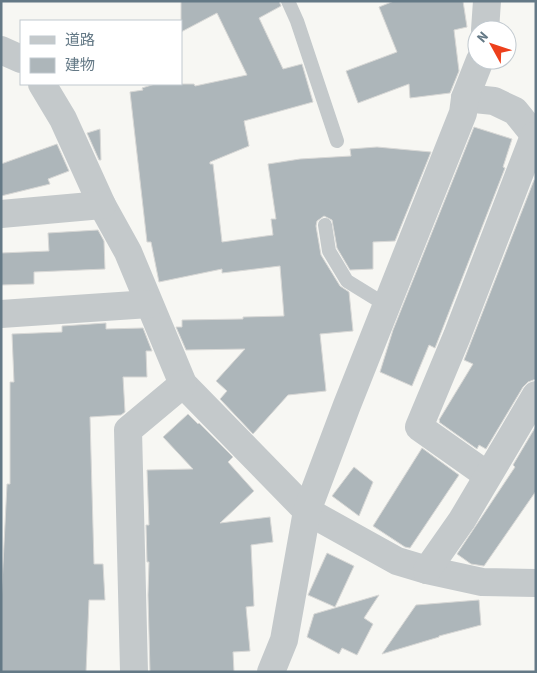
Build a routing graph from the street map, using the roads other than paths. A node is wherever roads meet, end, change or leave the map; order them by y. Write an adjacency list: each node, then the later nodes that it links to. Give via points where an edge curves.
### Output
1 (288, 1): 10 (lane)
2 (487, 1): 3 (street)
3 (486, 20)
4 (1, 50): 5 (street)
5 (20, 59)
6 (476, 70): 8 (street)
7 (43, 85): 11 (street, via 63,120)
8 (465, 98): 9 (street, via 494,101 515,111); 15 (street, via 463,113)
9 (535, 137): 19 (street, via 419,427)
10 (337, 141)
11 (102, 205): 12 (street); 14 (street, via 128,252)
12 (1, 214)
13 (325, 225): 15 (lane, via 329,251 347,281)
14 (149, 304): 16 (street); 17 (street)
15 (386, 305): 20 (street)
16 (1, 314)
17 (183, 384): 20 (street); 24 (street, via 128,430)
18 (536, 395): 19 (street)
19 (488, 476): 21 (street)
20 (307, 511): 21 (street, via 397,560); 23 (street)
21 (427, 570): 22 (street, via 482,582)
22 (536, 583)
23 (284, 640): 25 (street); 26 (street, via 294,662)
24 (134, 672)
25 (271, 672)
26 (293, 672)

